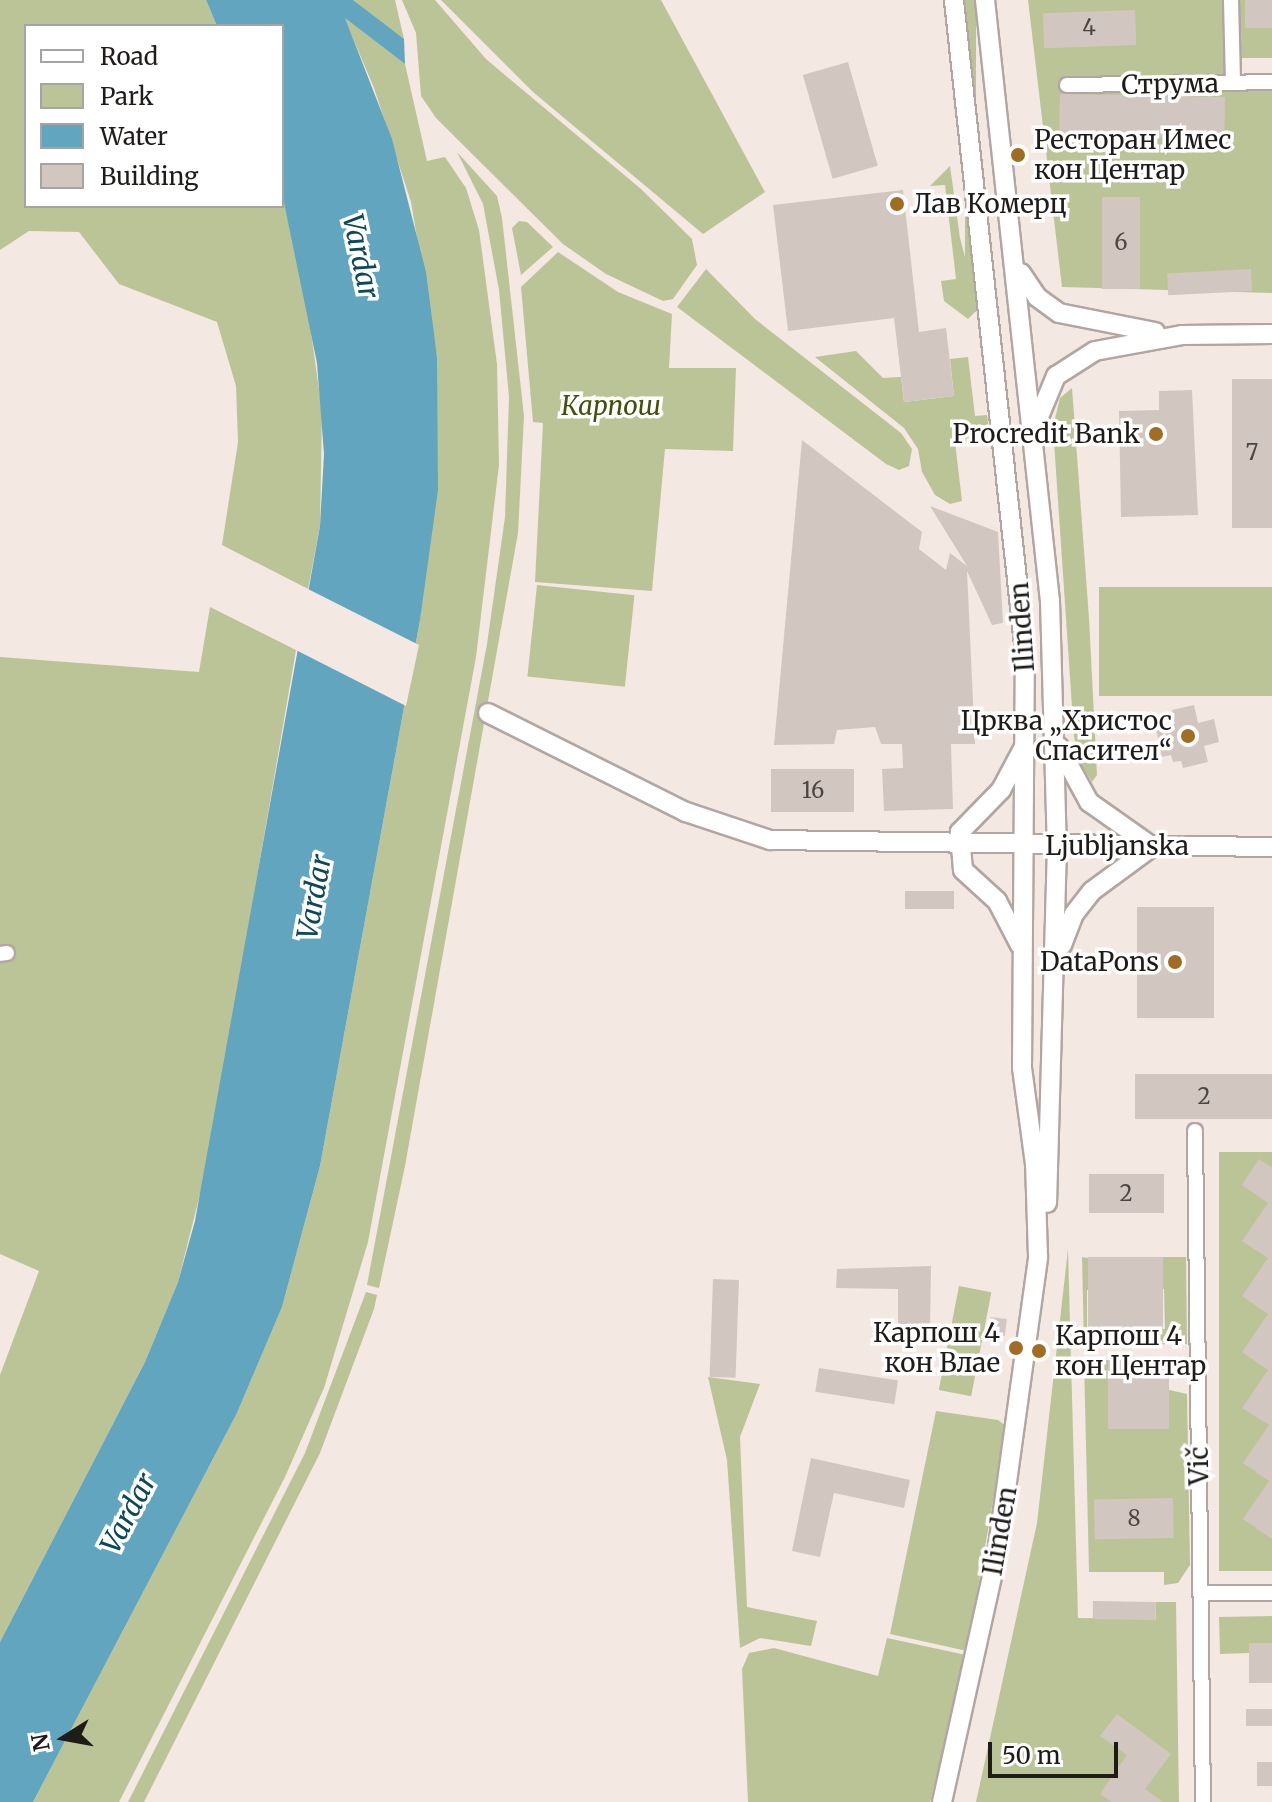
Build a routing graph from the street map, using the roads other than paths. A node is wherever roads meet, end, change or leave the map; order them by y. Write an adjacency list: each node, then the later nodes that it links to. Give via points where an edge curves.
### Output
1 (954, 0): 13 (street, Ilinden, via 1014,528)
2 (985, 0): 7 (street, Ilinden)
3 (1231, 0): 5 (street)
4 (1272, 82): 5 (street, Струма)
5 (1233, 83): 6 (street, Струма)
6 (1067, 85)
7 (1016, 259): 9 (street, via 1030,289 1059,313); 10 (street, Ilinden)
8 (1272, 334): 9 (street)
9 (1182, 335): 10 (street, via 1120,344 1075,360 1045,394)
10 (1035, 433): 12 (street, Ilinden)
11 (488, 713): 14 (street, Ljubljanska, via 686,812 749,836 803,844)
12 (1056, 738): 16 (street, Ilinden); 17 (street, via 1089,802)
13 (1027, 742): 14 (street, via 1001,790 961,830); 15 (street, Ilinden)
14 (961, 844): 15 (street, Ljubljanska); 19 (street, via 963,870 997,901)
15 (1025, 845): 16 (street, Ljubljanska); 19 (street, Ilinden)
16 (1057, 846): 17 (street, Ljubljanska); 20 (street, Ilinden)
17 (1153, 846): 18 (street, Ljubljanska); 20 (street, via 1099,884 1079,906 1064,935)
18 (1272, 847)
19 (1023, 955): 22 (street, Ilinden, via 1022,1068 1035,1164)
20 (1056, 971): 22 (street, Ilinden, via 1049,1177)
21 (1195, 1131): 23 (street, Vič)
22 (1038, 1257): 25 (street, Ilinden, via 997,1554)
23 (1201, 1593): 24 (street); 26 (street, Vič)
24 (1272, 1593)
25 (942, 1802)
26 (1203, 1802)

